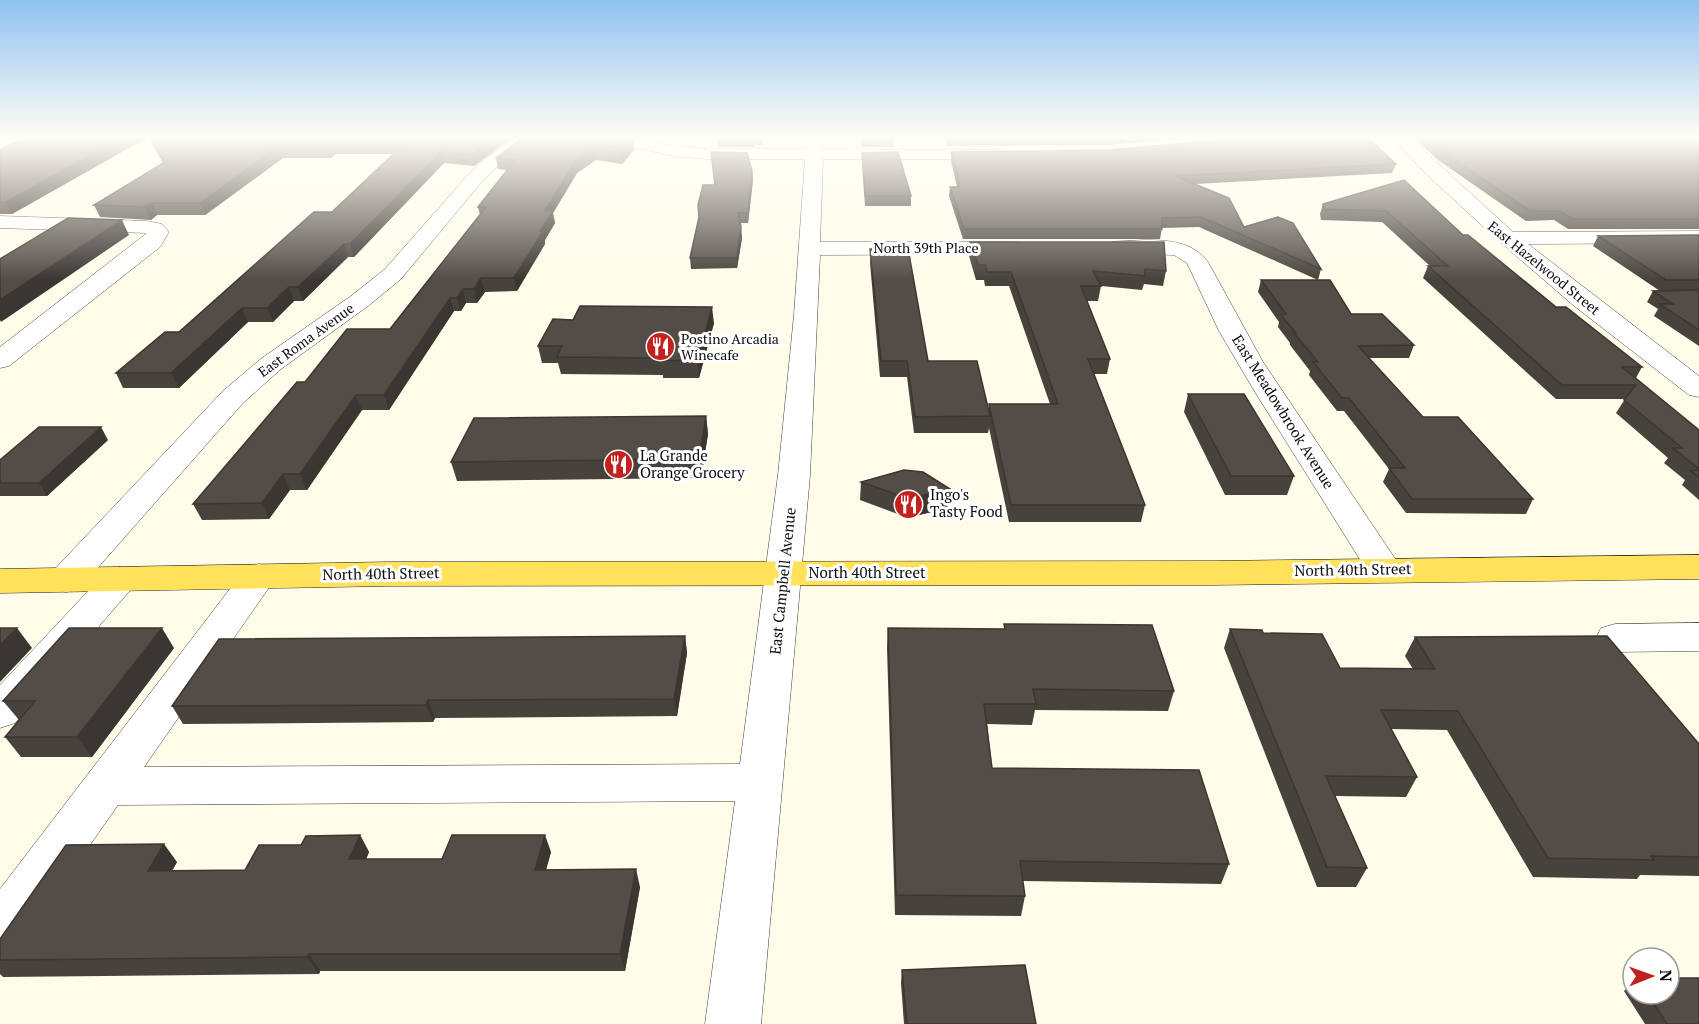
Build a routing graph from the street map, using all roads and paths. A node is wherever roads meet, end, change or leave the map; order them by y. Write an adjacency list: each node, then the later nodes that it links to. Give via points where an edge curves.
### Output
1 (472, 184): 17 (street, East Roma Avenue, via 394,272 361,301 255,376 217,413)
2 (812, 184): 9 (street, East Campbell Avenue)
3 (1445, 184): 6 (street, East Hazelwood Street)
4 (0, 222): 10 (street, via 147,226 159,232 152,242)
5 (1699, 237): 6 (street)
6 (1507, 238): 11 (street, East Hazelwood Street, via 1611,324)
7 (1037, 248): 9 (street, North 39th Place)
8 (1097, 248): 13 (street, East Meadowbrook Avenue, via 1157,247 1187,252 1201,264 1222,314 1250,363)
9 (809, 249): 14 (street, East Campbell Avenue)
10 (0, 360)
11 (1699, 389)
12 (1699, 567): 13 (main road, North 40th Street)
13 (1384, 569): 14 (main road, North 40th Street)
14 (785, 573): 15 (main road, North 40th Street); 22 (street, East Campbell Avenue)
15 (259, 576): 16 (main road, North 40th Street); 23 (street)
16 (120, 579): 17 (main road, North 40th Street); 21 (street)
17 (66, 580): 18 (main road, North 40th Street)
18 (0, 581)
19 (1699, 637): 20 (street)
20 (1615, 638)
21 (0, 712)
22 (759, 782): 23 (street); 25 (street, East Campbell Avenue)
23 (107, 786): 24 (street)
24 (8, 907)
25 (734, 1024)

